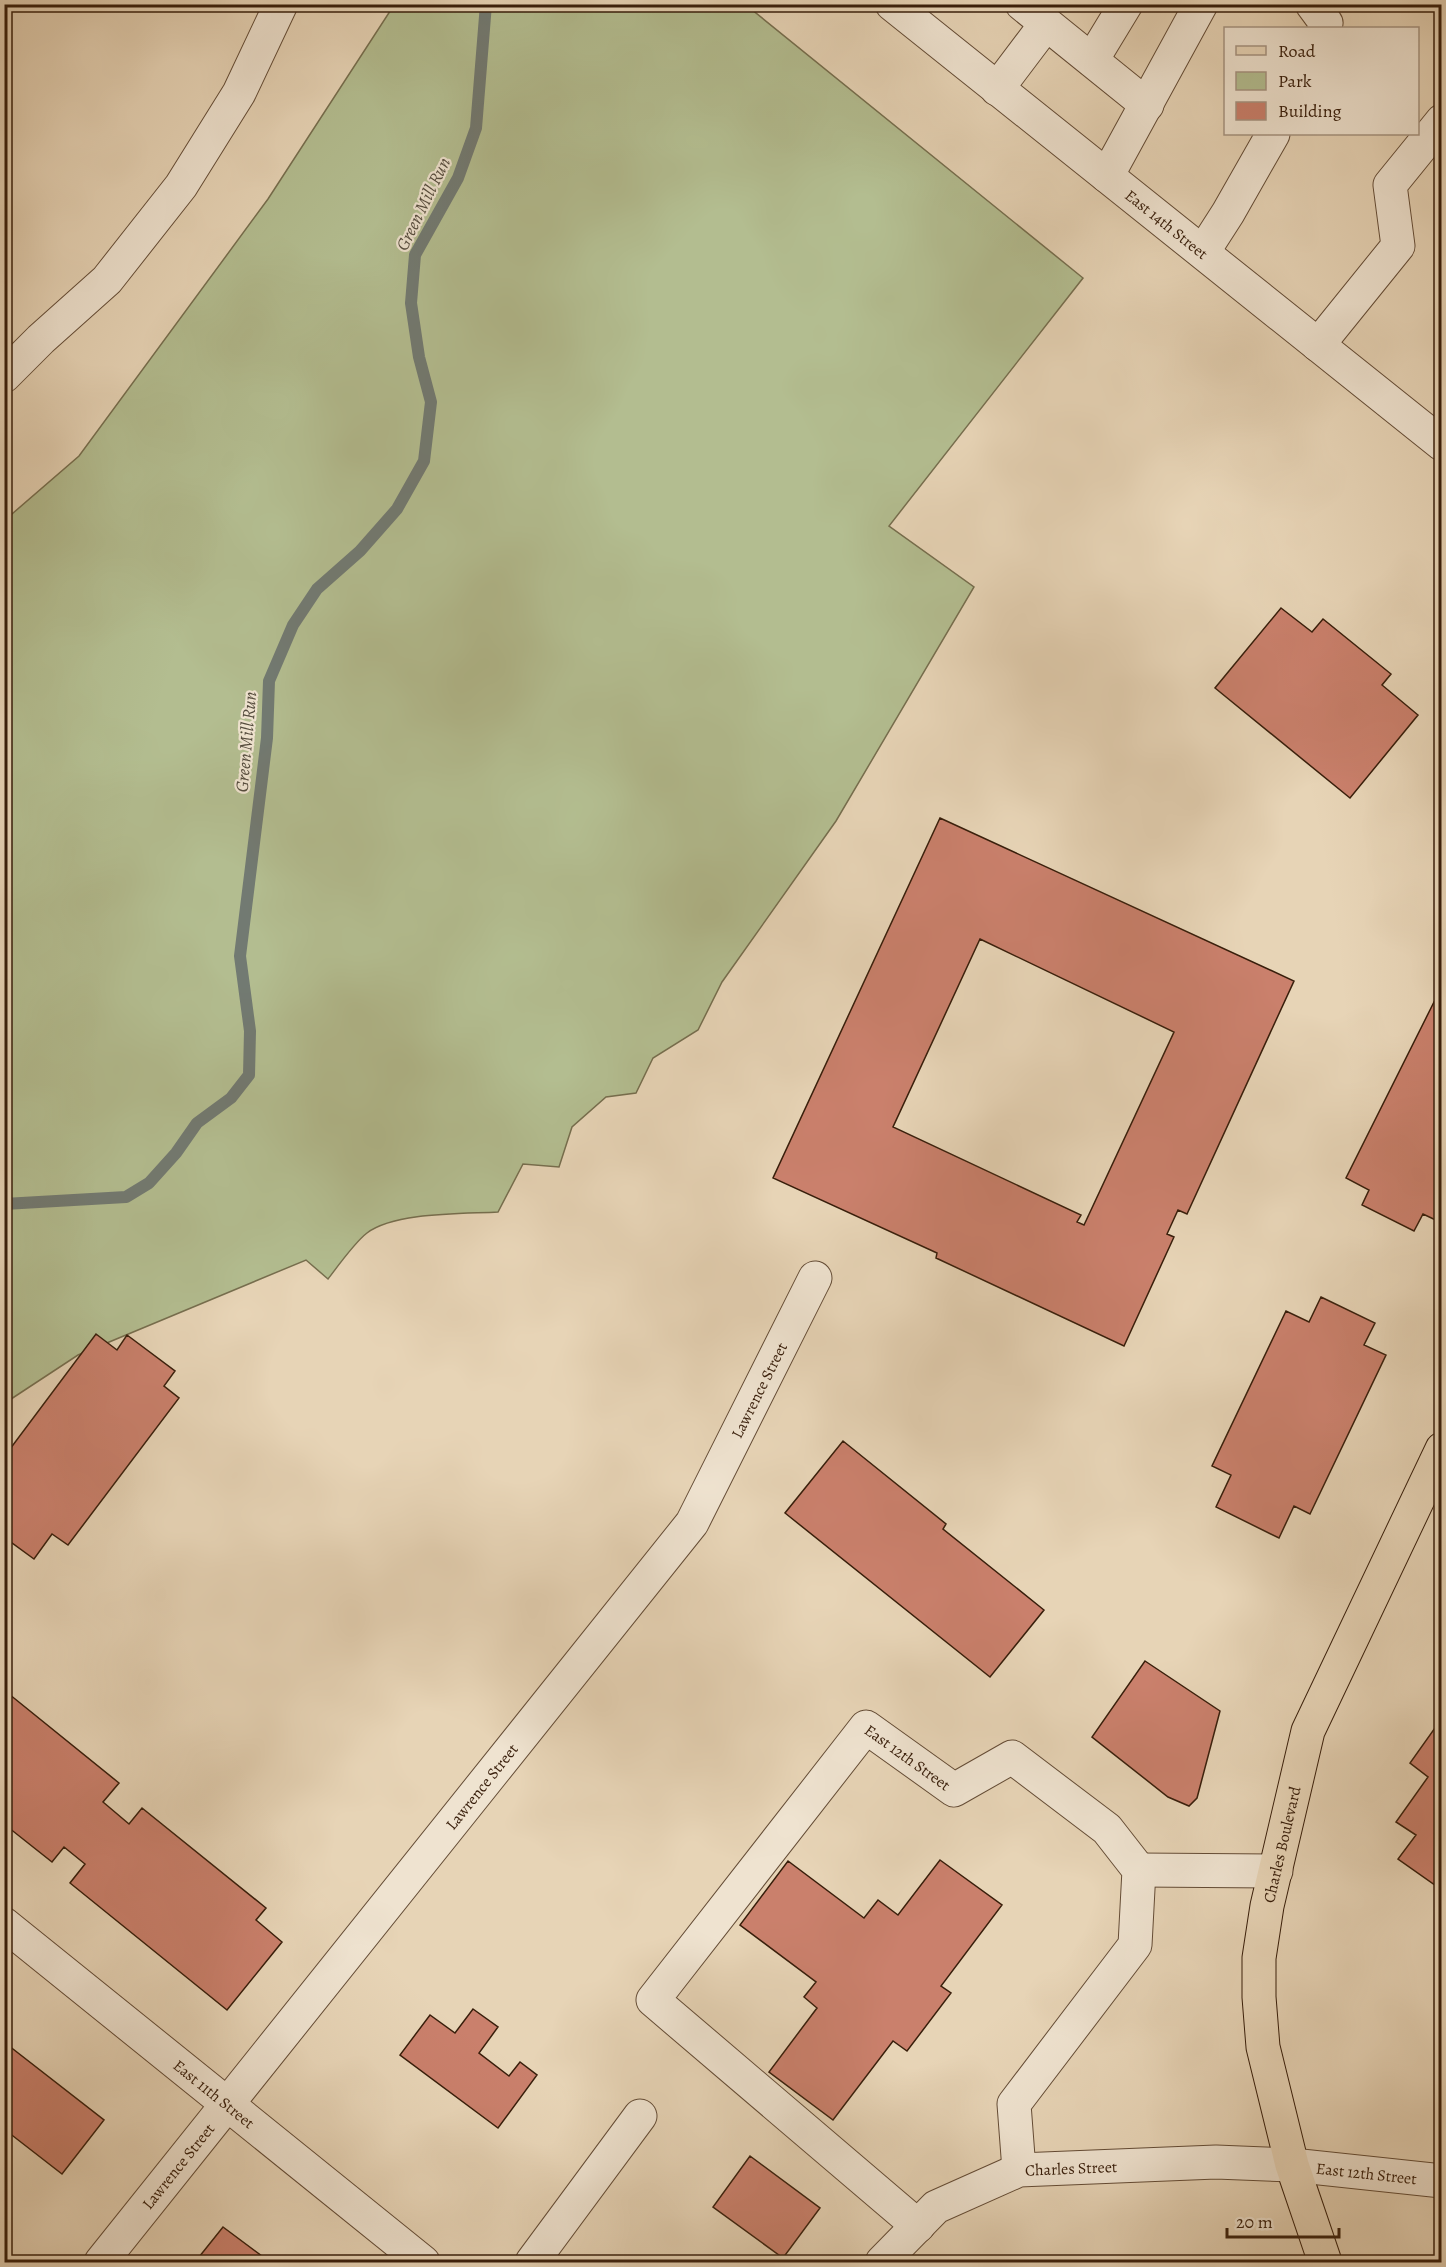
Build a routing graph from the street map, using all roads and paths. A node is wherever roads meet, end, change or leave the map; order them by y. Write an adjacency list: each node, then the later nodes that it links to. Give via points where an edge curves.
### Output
1 (281, 4): 16 (street, via 239,93 181,186 107,280)
2 (892, 4): 9 (street, East 14th Street)
3 (1126, 4): 8 (street)
4 (1201, 4): 10 (street)
5 (1312, 4): 7 (street, via 1326,23)
6 (1034, 14): 8 (street); 9 (street, via 1025,49)
7 (1324, 27)
8 (1092, 60): 10 (street)
9 (998, 89): 13 (street, East 14th Street)
10 (1147, 105): 13 (street)
11 (1442, 121): 15 (street, via 1390,185 1398,246)
12 (1273, 135): 14 (street)
13 (1107, 176): 14 (street, East 14th Street)
14 (1203, 252): 15 (street, East 14th Street)
15 (1318, 345): 17 (street, East 14th Street)
16 (4, 376)
17 (1442, 444)
18 (815, 1278): 23 (street, Lawrence Street, via 692,1523)
19 (1442, 1449): 21 (main road, Charles Boulevard, via 1308,1731)
20 (1139, 1870): 21 (street); 26 (street, via 1135,1945 1014,2104); 28 (street, East 12th Street, via 1107,1829 1012,1757 954,1790 866,1727 653,2000)
21 (1276, 1871): 25 (main road, Charles Boulevard, via 1259,1958 1259,1998 1263,2047)
22 (4, 1924): 23 (street, East 11th Street)
23 (228, 2105): 29 (street, Lawrence Street); 30 (street, East 11th Street)
24 (639, 2116): 31 (street)
25 (1292, 2165): 26 (street, Charles Street, via 1216,2162); 27 (street, East 12th Street); 33 (main road, Charles Boulevard)
26 (1019, 2170): 28 (street, Charles Street, via 936,2207)
27 (1442, 2181)
28 (918, 2226): 32 (street, Charles Street)
29 (101, 2262)
30 (423, 2262)
31 (532, 2262)
32 (882, 2262)
33 (1325, 2262)

